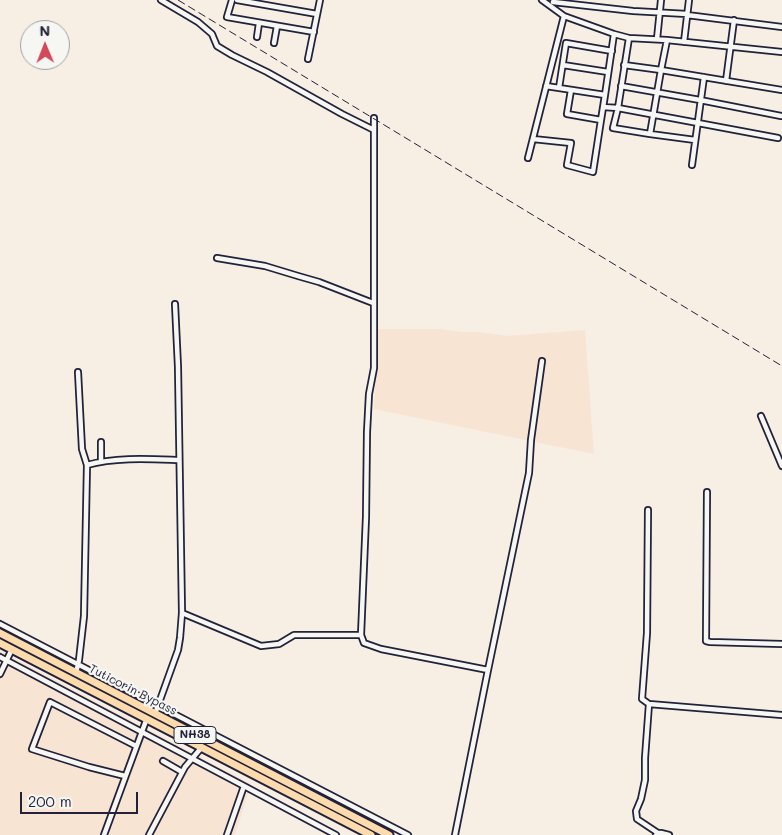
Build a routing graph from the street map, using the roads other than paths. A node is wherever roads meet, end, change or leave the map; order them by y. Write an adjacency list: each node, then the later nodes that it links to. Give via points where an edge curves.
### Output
1 (160, 0): 50 (street, via 198,22 212,34 217,46)
2 (232, 0): 14 (street, via 227,17)
3 (238, 0): 10 (street)
4 (320, 0): 10 (street)
5 (542, 0): 8 (street)
6 (661, 0): 9 (street)
7 (689, 0): 11 (street)
8 (553, 3): 9 (street); 12 (street)
9 (660, 13): 11 (street); 21 (street)
10 (317, 14): 17 (street)
11 (687, 14): 13 (street); 23 (street)
12 (564, 16): 18 (street); 35 (street)
13 (734, 20): 16 (street); 25 (street)
14 (258, 23): 15 (street); 19 (street)
15 (277, 26): 17 (street); 24 (street)
16 (782, 26)
17 (314, 32): 28 (street)
18 (614, 34): 20 (street); 26 (street)
19 (257, 37)
20 (629, 38): 21 (street); 30 (street)
21 (657, 39): 22 (street)
22 (667, 40): 23 (street); 31 (street)
23 (684, 42): 25 (street)
24 (274, 43)
25 (731, 47): 27 (street); 34 (street)
26 (612, 51): 29 (street, via 566,43); 32 (street)
27 (782, 52)
28 (308, 59)
29 (563, 65): 32 (street); 37 (street)
30 (624, 65): 31 (street); 36 (street)
31 (661, 70): 33 (street); 40 (street)
32 (608, 72): 41 (street)
33 (704, 77): 34 (street); 42 (street)
34 (726, 81): 39 (street)
35 (546, 86): 37 (street); 53 (street)
36 (621, 86): 40 (street); 44 (street)
37 (560, 88): 38 (street)
38 (571, 90): 41 (street); 48 (street, via 567,114)
39 (782, 90)
40 (658, 92): 42 (street); 45 (street)
41 (605, 95): 43 (street)
42 (700, 100): 46 (street); 49 (street)
43 (603, 107): 44 (street); 48 (street)
44 (618, 108): 45 (street); 51 (street, via 613,128)
45 (654, 115): 49 (street); 51 (street)
46 (781, 116)
47 (374, 118): 58 (street)
48 (601, 120): 53 (street, via 593,172 567,165 571,143)
49 (698, 123): 52 (street); 54 (street)
50 (374, 130)
51 (650, 134): 54 (street)
52 (778, 138)
53 (532, 139): 55 (street)
54 (695, 140): 56 (street)
55 (528, 158)
56 (692, 165)
57 (217, 258): 58 (street, via 290,273)
58 (373, 303): 73 (street, via 374,368 367,432)
59 (175, 304): 64 (street)
60 (542, 361): 80 (street, via 529,473)
61 (78, 372): 66 (street, via 82,449)
62 (761, 416): 67 (street)
63 (101, 442): 65 (street)
64 (179, 460): 65 (street); 70 (street)
65 (101, 461): 66 (street)
66 (87, 465): 79 (street, via 84,616)
67 (782, 466)
68 (707, 492): 75 (street, via 706,641)
69 (648, 510): 83 (street, via 647,633 642,699)
70 (182, 613): 73 (street, via 261,646 279,644 294,635); 84 (street, via 178,650)
71 (0, 624): 79 (street)
72 (0, 633): 81 (highway, Tuticorin Bypass / NH38)
73 (361, 635): 80 (street, via 364,643 381,649)
74 (0, 643): 76 (highway, Tuticorin Bypass / NH38)
75 (782, 644)
76 (12, 649): 78 (street); 87 (highway, Tuticorin Bypass / NH38)
77 (0, 657): 78 (street)
78 (7, 660): 82 (street); 88 (street)
79 (78, 664): 81 (street); 84 (street)
80 (488, 670): 104 (street)
81 (76, 673): 85 (highway, Tuticorin Bypass / NH38)
82 (0, 674)
83 (649, 704): 86 (street); 96 (street, via 645,780 636,812 638,820)
84 (158, 705): 85 (street); 103 (street)
85 (155, 714): 102 (highway, Tuticorin Bypass / NH38)
86 (782, 715)
87 (147, 718): 88 (street); 90 (highway, Tuticorin Bypass / NH38)
88 (142, 732): 89 (street); 91 (street)
89 (136, 746): 94 (street); 94 (street, via 50,702 32,748)
90 (202, 747): 91 (street); 101 (highway, Tuticorin Bypass / NH38)
91 (192, 758): 93 (street); 95 (street)
92 (164, 761): 93 (street)
93 (182, 772): 98 (street)
94 (125, 776): 97 (street)
95 (244, 786): 99 (street); 100 (street)
96 (657, 834): 105 (street)
97 (104, 835)
98 (149, 835)
99 (227, 835)
100 (336, 835)
101 (372, 835)
102 (389, 835)
103 (408, 835)
104 (455, 835)
105 (669, 835)

